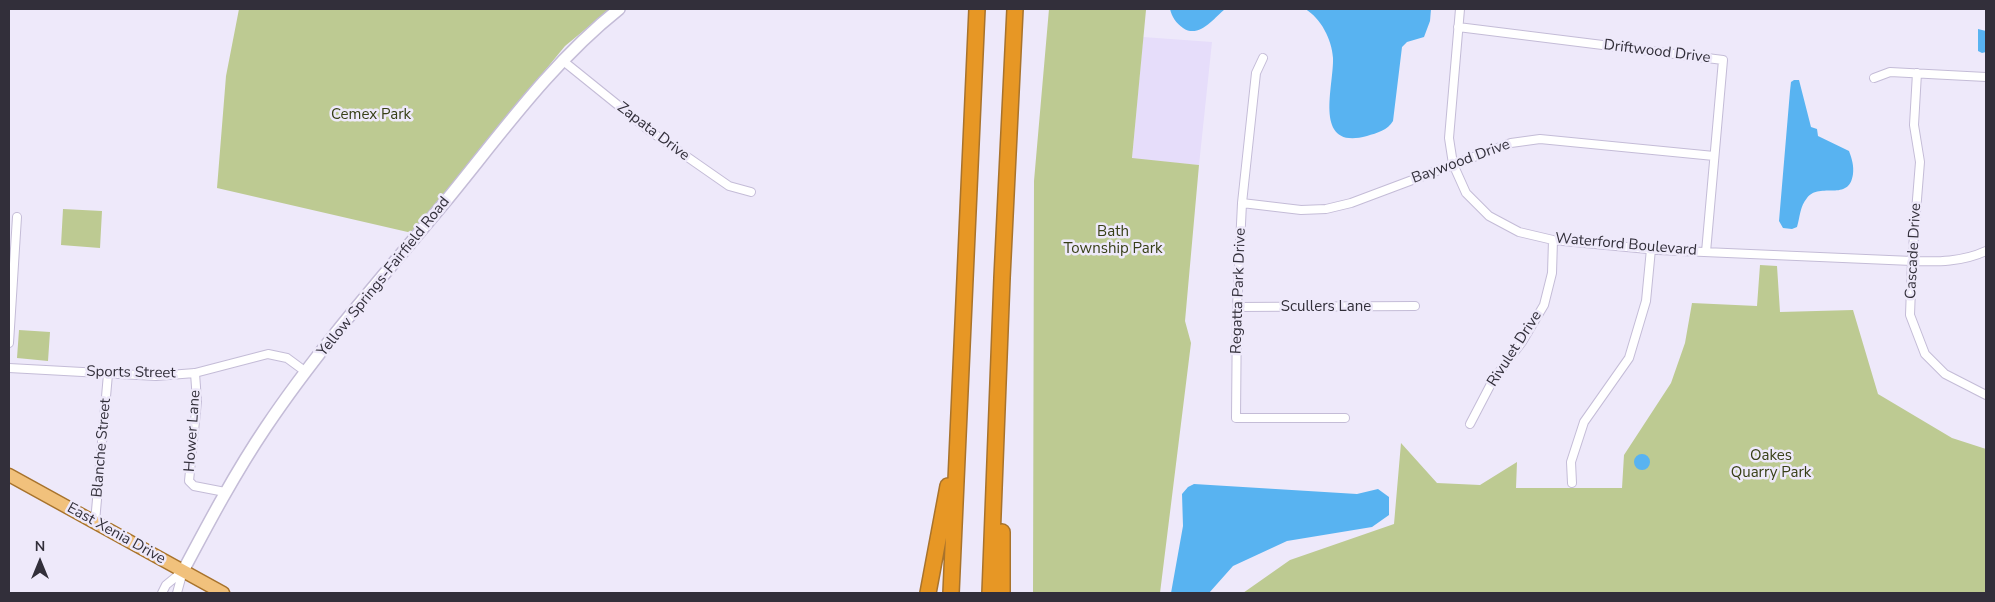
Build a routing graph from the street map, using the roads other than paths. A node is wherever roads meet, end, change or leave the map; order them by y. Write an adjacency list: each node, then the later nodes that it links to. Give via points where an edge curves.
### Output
1 (619, 9): 7 (main road, Yellow Springs-Fairfield Road)
2 (977, 9): 29 (highway)
3 (1015, 9): 21 (highway)
4 (1460, 9): 5 (street, Waterford Boulevard)
5 (1458, 27): 11 (street, Driftwood Drive, via 1723,60); 12 (street, Waterford Boulevard, via 1449,138)
6 (1263, 58): 14 (street, Regatta Park Drive, via 1256,73)
7 (562, 60): 13 (street, Zapata Drive, via 650,131 728,186); 26 (main road, Yellow Springs-Fairfield Road)
8 (1918, 72): 9 (street); 10 (street, via 1890,72); 20 (street, Cascade Drive, via 1914,125 1920,162)
9 (1986, 77)
10 (1874, 78)
11 (1714, 156): 12 (street, Baywood Drive, via 1540,139 1511,143); 19 (street, Driftwood Drive)
12 (1453, 164): 14 (street, Baywood Drive, via 1351,203 1326,209 1301,210); 16 (street, Waterford Boulevard, via 1466,193 1490,216 1519,232)
13 (751, 192)
14 (1242, 203): 23 (street, Regatta Park Drive)
15 (17, 217): 24 (street)
16 (1553, 240): 17 (street, Waterford Boulevard); 32 (street, Rivulet Drive, via 1552,273 1544,306 1493,380)
17 (1651, 249): 19 (street, Waterford Boulevard); 34 (street, via 1646,301 1629,358 1584,422 1571,462)
18 (1986, 251): 20 (street, Waterford Boulevard, via 1947,262)
19 (1706, 252): 20 (street, Waterford Boulevard)
20 (1912, 261): 30 (street, Cascade Drive, via 1910,315 1926,354 1945,374)
21 (1002, 278): 43 (highway); 44 (highway)
22 (1415, 306): 23 (street, Scullers Lane)
23 (1237, 307): 31 (street, Regatta Park Drive, via 1236,418)
24 (9, 343)
25 (9, 368): 28 (street, Sports Street)
26 (306, 372): 27 (street, Sports Street, via 287,358 268,354); 35 (main road, Yellow Springs-Fairfield Road)
27 (195, 373): 28 (street, Sports Street, via 156,376); 35 (street, Hower Lane, via 197,401 189,481 194,486)
28 (108, 374): 36 (street, Blanche Street)
29 (959, 385): 41 (highway, via 950,472); 42 (highway)
30 (1986, 395)
31 (1346, 418)
32 (1470, 424)
33 (9, 475): 36 (main road, East Xenia Drive)
34 (1572, 483)
35 (225, 492): 37 (main road, Yellow Springs-Fairfield Road)
36 (95, 522): 37 (main road, East Xenia Drive)
37 (183, 571): 38 (street); 39 (street); 40 (main road, East Xenia Drive)
38 (162, 593)
39 (177, 593)
40 (223, 593)
41 (928, 593)
42 (951, 593)
43 (990, 593)
44 (1002, 593)

